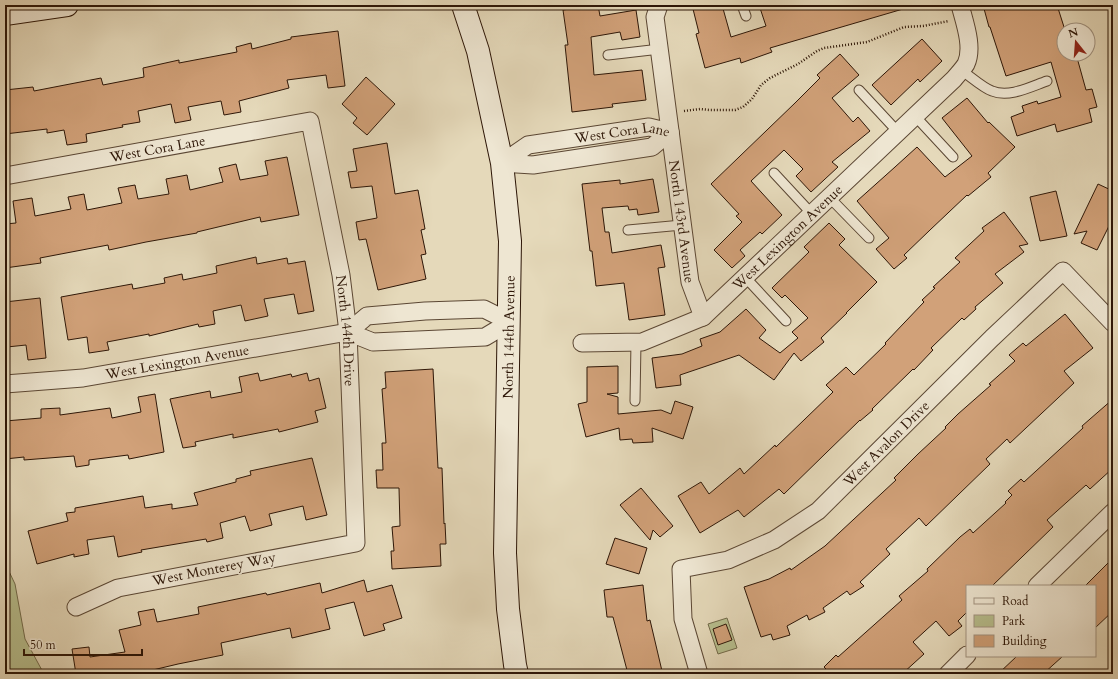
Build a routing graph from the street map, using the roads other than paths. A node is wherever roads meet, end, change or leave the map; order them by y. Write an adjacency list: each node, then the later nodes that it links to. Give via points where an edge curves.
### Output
1 (67, 5): 6 (main road)
2 (463, 5): 18 (main road, North 144th Avenue, via 478,51)
3 (659, 5): 8 (street, North 143rd Avenue, via 655,17)
4 (742, 5): 7 (lane)
5 (961, 11): 10 (street, West Lexington Avenue, via 969,45 966,63)
6 (5, 14)
7 (746, 16)
8 (660, 49): 9 (lane); 15 (street, North 143rd Avenue)
9 (608, 55)
10 (961, 70): 11 (lane, via 991,91 1002,94); 13 (street, West Lexington Avenue)
11 (1047, 81)
12 (859, 90): 16 (lane)
13 (915, 116): 16 (street, West Lexington Avenue); 17 (lane)
14 (310, 121): 20 (street, West Cora Lane); 31 (street, North 144th Drive, via 341,274)
15 (670, 132): 18 (street, West Cora Lane, via 649,127 584,147 528,145); 23 (street, North 143rd Avenue)
16 (898, 132): 21 (street, West Lexington Avenue)
17 (953, 157)
18 (502, 163): 29 (main road, North 144th Avenue, via 510,241)
19 (774, 173): 22 (lane)
20 (5, 176)
21 (829, 197): 22 (street, West Lexington Avenue); 25 (lane)
22 (812, 214): 26 (street, West Lexington Avenue)
23 (682, 225): 24 (lane); 27 (street, North 143rd Avenue, via 690,282)
24 (628, 230)
25 (869, 238)
26 (745, 277): 27 (street, West Lexington Avenue); 28 (lane)
27 (703, 317): 32 (street, West Lexington Avenue, via 642,342)
28 (786, 321)
29 (510, 322): 31 (street, via 485,337 372,342); 31 (street, via 484,309 425,311 367,316); 41 (main road, North 144th Avenue, via 505,553 508,609)
30 (1113, 323): 42 (street, West Avalon Drive, via 1063,271 818,511 774,540 728,560 681,569 683,619)
31 (348, 332): 34 (street, West Lexington Avenue, via 83,378); 37 (street, North 144th Drive)
32 (636, 342): 33 (street, West Lexington Avenue); 35 (lane)
33 (582, 343)
34 (5, 384)
35 (635, 401)
36 (1113, 512): 38 (street)
37 (356, 543): 39 (street, West Monterey Way, via 118,588)
38 (1039, 585)
39 (76, 608)
40 (966, 656): 43 (street)
41 (517, 674)
42 (699, 674)
43 (948, 674)

